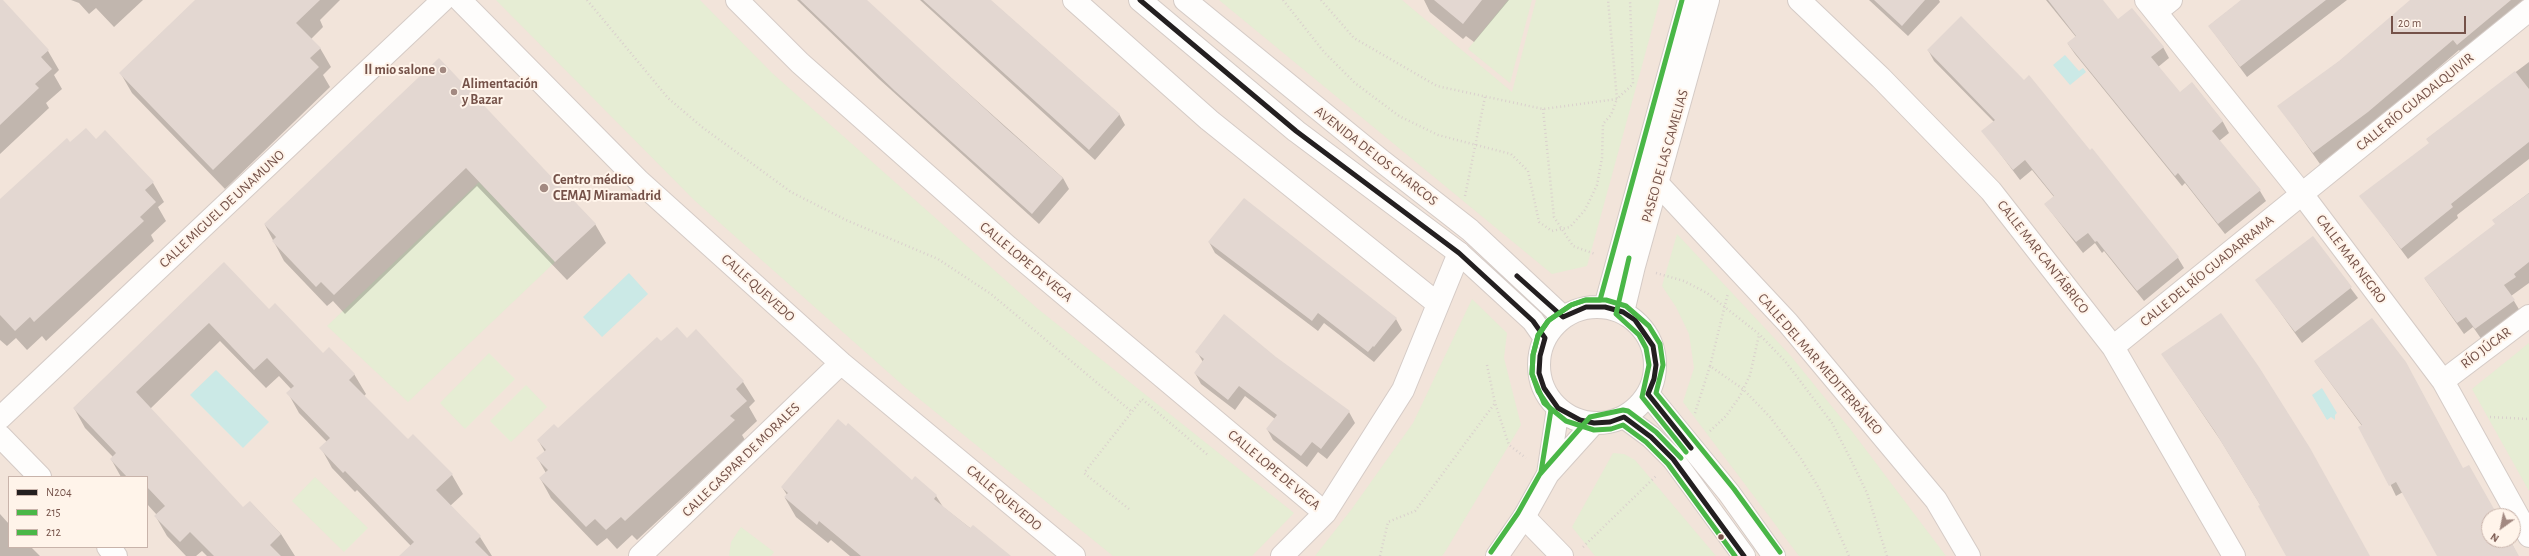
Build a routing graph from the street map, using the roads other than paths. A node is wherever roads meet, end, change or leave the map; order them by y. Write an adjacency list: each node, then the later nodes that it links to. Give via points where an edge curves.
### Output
1 (443, 0): 27 (street, CALLE MIGUEL DE UNAMUNO)
2 (460, 0): 22 (street, CALLE QUEVEDO, via 639,180)
3 (737, 0): 32 (street, CALLE LOPE DE VEGA, via 800,63 1008,247)
4 (1074, 0): 16 (street, via 1208,120)
5 (1140, 0): 14 (street, AVENIDA DE LOS CHARCOS, via 1296,131)
6 (1185, 0): 19 (street, AVENIDA DE LOS CHARCOS, via 1231,40 1456,219)
7 (1689, 0): 15 (street, PASEO DE LAS CAMELIAS)
8 (1708, 0): 12 (street, PASEO DE LAS CAMELIAS)
9 (1799, 0): 21 (street, CALLE MAR CANTÁBRICO, via 1881,78 1991,191)
10 (2158, 4): 13 (street, CALLE MAR NEGRO)
11 (2529, 10): 13 (street, CALLE RÍO GUADALQUIVIR)
12 (1658, 183): 15 (street, PASEO DE LAS CAMELIAS); 44 (street, CALLE DEL MAR MEDITERRÁNEO, via 1788,323 1936,500)
13 (2302, 194): 21 (street, CALLE DEL RÍO GUADARRAMA); 23 (street, CALLE MAR NEGRO)
14 (1459, 253): 16 (street); 20 (street, AVENIDA DE LOS CHARCOS, via 1533,321)
15 (1626, 264): 17 (street, PASEO DE LAS CAMELIAS)
16 (1438, 304): 32 (street, via 1403,390)
17 (1614, 309): 19 (street, via 1586,308); 24 (street, via 1644,330 1653,346 1656,364)
18 (2529, 316): 23 (street, RÍO JÚCAR)
19 (1563, 317): 20 (street)
20 (1545, 338): 25 (street, via 1539,373 1544,388)
21 (2113, 347): 45 (street, CALLE MAR CANTÁBRICO)
22 (841, 363): 37 (street, CALLE GASPAR DE MORALES); 38 (street, CALLE QUEVEDO)
23 (2443, 381): 34 (street, CALLE MAR NEGRO)
24 (1648, 394): 26 (street, via 1634,411); 43 (street, via 1729,493)
25 (1558, 408): 28 (street, via 1580,420); 30 (street)
26 (1624, 417): 28 (street, via 1610,422); 42 (street, via 1651,437 1674,459)
27 (0, 418)
28 (1594, 423): 30 (street)
29 (0, 436): 31 (street)
30 (1548, 474): 33 (street)
31 (39, 476)
32 (1325, 513): 39 (street)
33 (1524, 517): 40 (street); 41 (street)
34 (2529, 536)
35 (109, 548): 36 (street)
36 (116, 556)
37 (640, 556)
38 (1074, 556)
39 (1282, 556)
40 (1497, 556)
41 (1562, 556)
42 (1744, 556)
43 (1774, 556)
44 (1969, 556)
45 (2234, 556)

